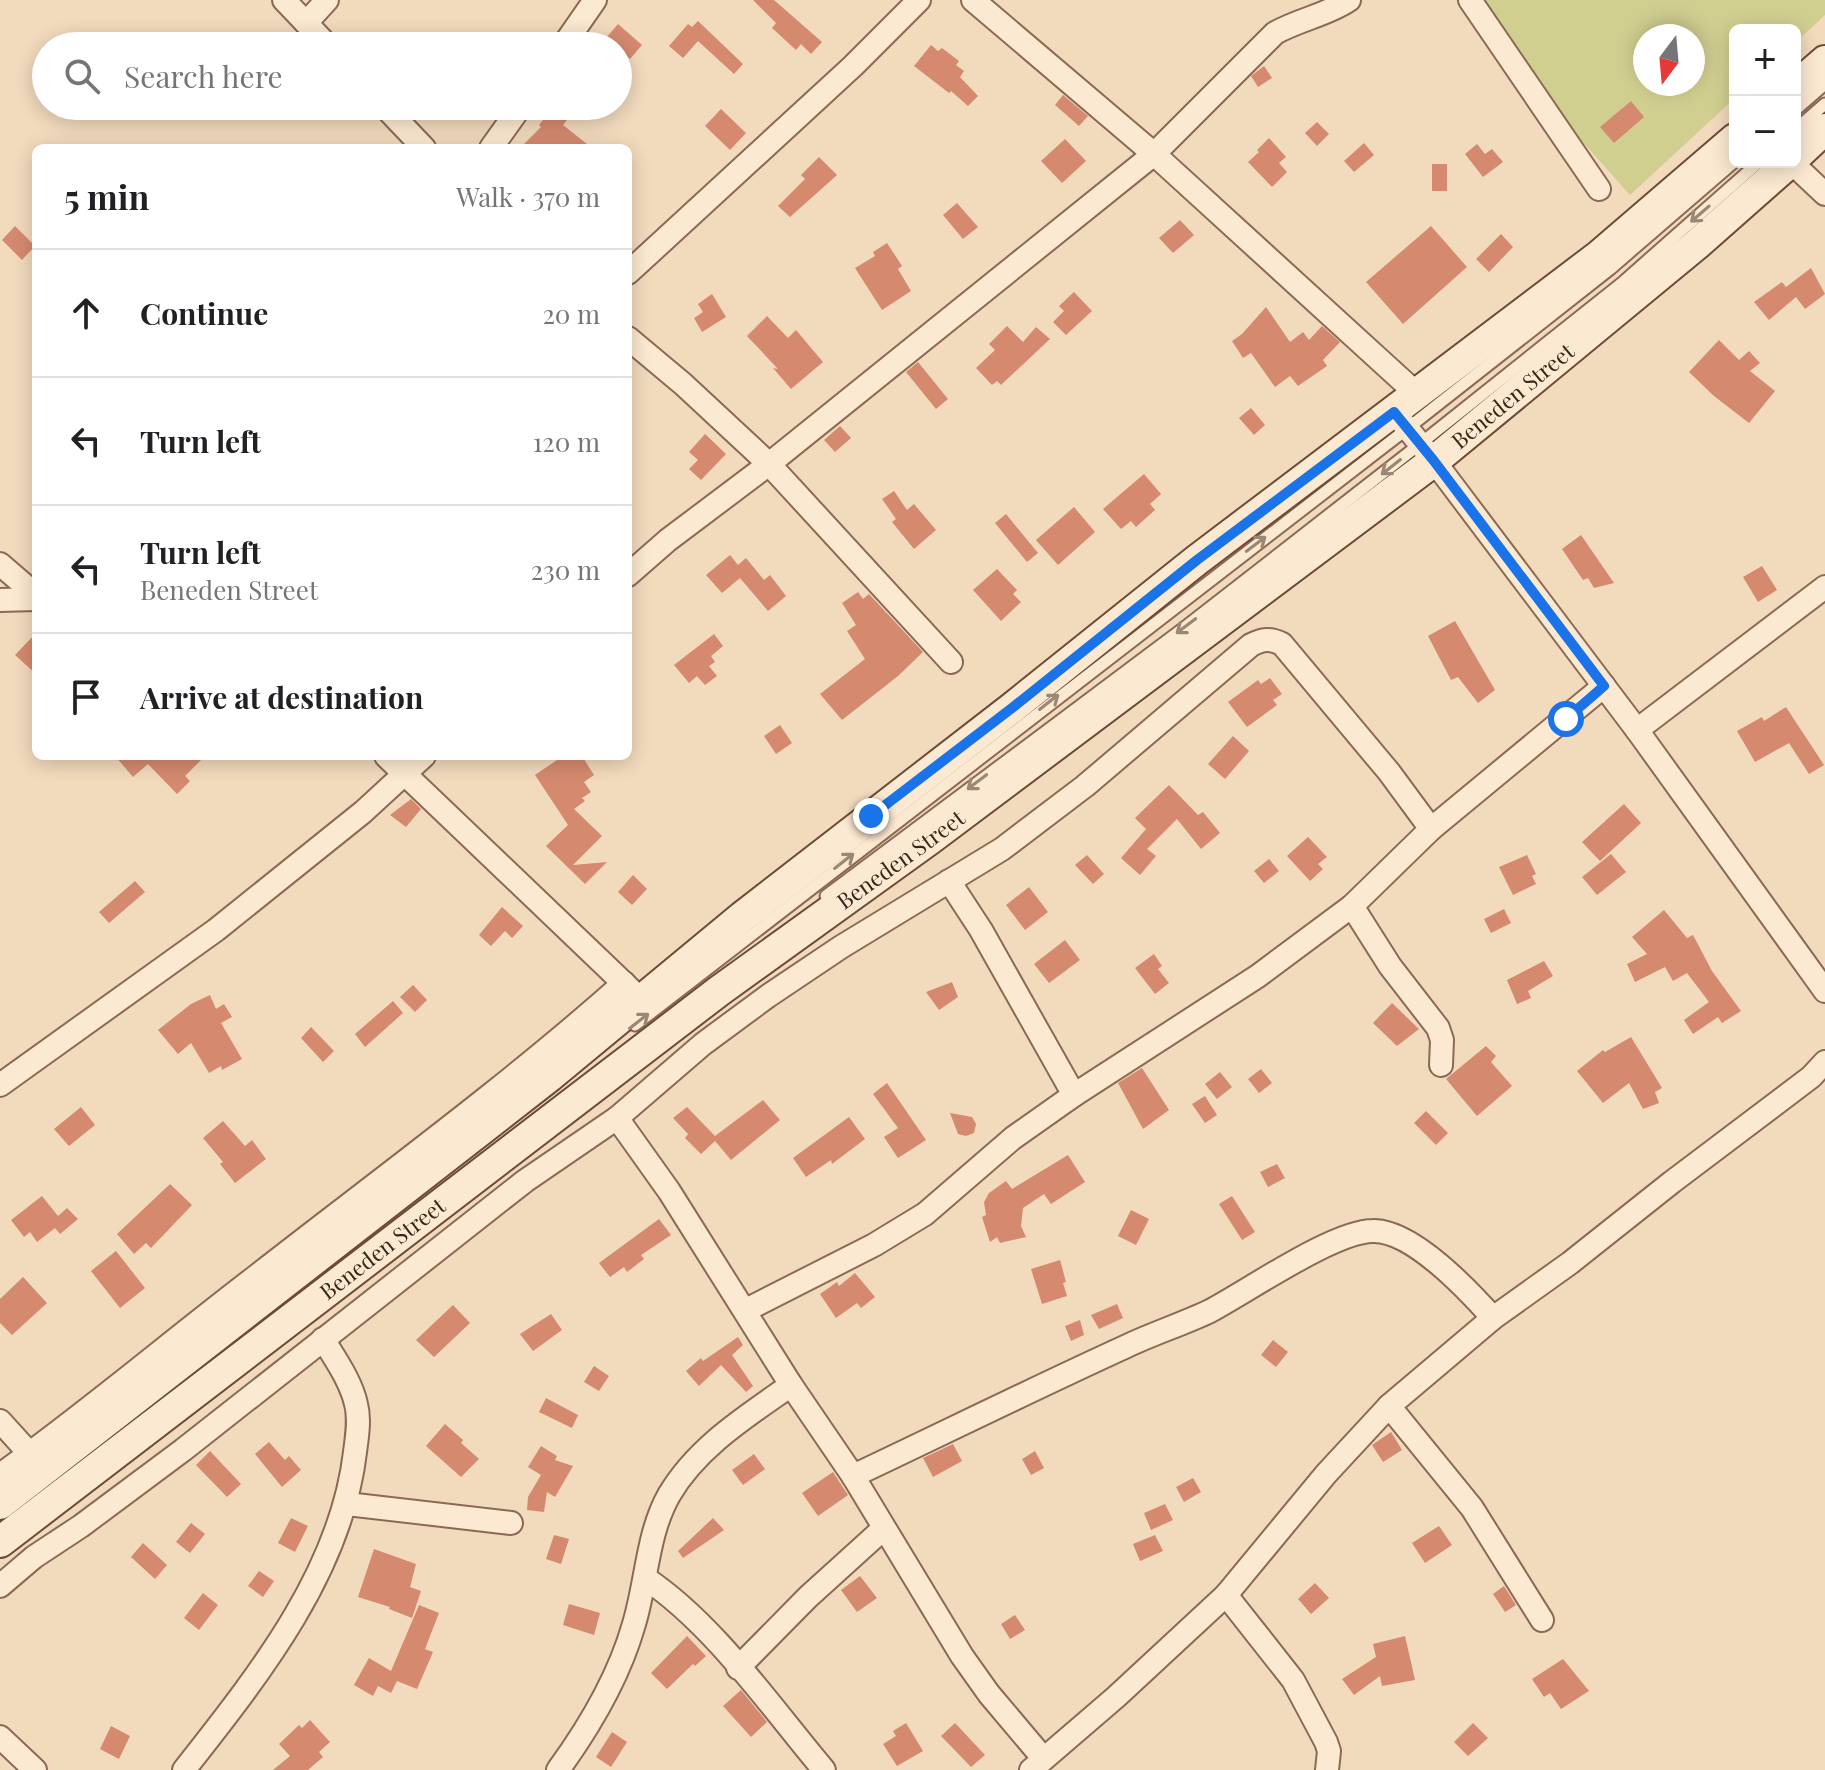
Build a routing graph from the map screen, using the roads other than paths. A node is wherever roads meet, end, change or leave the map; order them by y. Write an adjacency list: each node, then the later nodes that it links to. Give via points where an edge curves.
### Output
1 (284, 0): 8 (street)
2 (327, 0): 8 (street)
3 (595, 0): 10 (street)
4 (919, 0): 31 (street)
5 (973, 0): 24 (street)
6 (1349, 0): 24 (street, via 1275,33)
7 (1470, 0): 29 (street)
8 (306, 23): 9 (street)
9 (315, 32)
10 (573, 32)
11 (1825, 61): 12 (main road)
12 (1801, 82)
13 (1825, 84): 15 (lane)
14 (1825, 104): 18 (lane)
15 (1801, 105)
16 (397, 120): 20 (street)
17 (511, 120): 21 (street)
18 (1801, 125)
19 (1825, 129): 23 (main road)
20 (420, 144)
21 (494, 144)
22 (1729, 144): 33 (main road, Beneden Street, via 1600,255)
23 (1801, 151)
24 (1154, 154): 33 (street); 35 (street)
25 (1729, 166): 34 (lane)
26 (1752, 168): 34 (lane, one-way to 34, via 1622,283)
27 (1784, 168): 34 (main road, Beneden Street, via 1685,254)
28 (1797, 168): 30 (street)
29 (1599, 189)
30 (1825, 194)
31 (632, 269)
32 (632, 341): 35 (street)
33 (1417, 394): 34 (main road, Beneden Street)
34 (1414, 436): 43 (street); 50 (lane, one-way to 50, via 1184,628); 54 (main road, Beneden Street, via 1197,560 742,917); 55 (lane, one-way to 34, via 1134,637); 77 (main road, Beneden Street, via 930,839 719,991)
35 (769, 464): 37 (street); 42 (street)
36 (0, 564): 39 (street)
37 (632, 572)
38 (1825, 587): 44 (street)
39 (32, 593)
40 (32, 597): 41 (street)
41 (0, 600)
42 (951, 662)
43 (1604, 686): 44 (street); 48 (street)
44 (1637, 730): 53 (street)
45 (390, 760): 47 (street)
46 (420, 760): 47 (street)
47 (405, 774): 54 (street); 59 (street, via 216,930)
48 (1431, 829): 49 (street, via 1282,644 1261,640 1085,786 1002,849); 51 (street)
49 (949, 881): 60 (street); 61 (street, via 795,976 703,1044)
50 (820, 900)
51 (1352, 906): 58 (street, via 1438,1028); 60 (street, via 1258,976)
52 (769, 939): 75 (lane)
53 (1825, 991)
54 (632, 992): 68 (street); 71 (main road, Beneden Street, via 550,1076)
55 (626, 1032)
56 (602, 1050): 73 (lane)
57 (1825, 1062): 63 (street)
58 (1441, 1065)
59 (0, 1085)
60 (1074, 1095): 62 (street, via 1013,1138 925,1214)
61 (617, 1118): 62 (street); 64 (street, via 525,1181)
62 (746, 1310): 65 (street)
63 (1493, 1318): 66 (street); 70 (street, via 1459,1281 1408,1243 1384,1232 1358,1232 1210,1311 1129,1344)
64 (323, 1339): 72 (street, via 356,1404 358,1431); 79 (street)
65 (791, 1385): 70 (street); 78 (street, via 730,1427 693,1463 658,1520)
66 (1389, 1406): 80 (street); 81 (street, via 1472,1508)
67 (0, 1421): 68 (street)
68 (30, 1454): 69 (street)
69 (0, 1475)
70 (853, 1476): 76 (street)
71 (0, 1504)
72 (347, 1504): 74 (street); 86 (street, via 311,1589)
73 (0, 1513)
74 (511, 1523)
75 (0, 1527)
76 (883, 1529): 82 (street); 84 (street)
77 (0, 1542)
78 (645, 1578): 82 (street, via 671,1595); 87 (street, via 624,1655 604,1698)
79 (0, 1586)
80 (1226, 1595): 84 (street); 89 (street, via 1293,1680 1326,1742)
81 (1542, 1620)
82 (738, 1668): 88 (street)
83 (0, 1737): 85 (street)
84 (1035, 1767)
85 (35, 1770)
86 (184, 1770)
87 (558, 1770)
88 (824, 1770)
89 (1327, 1770)

